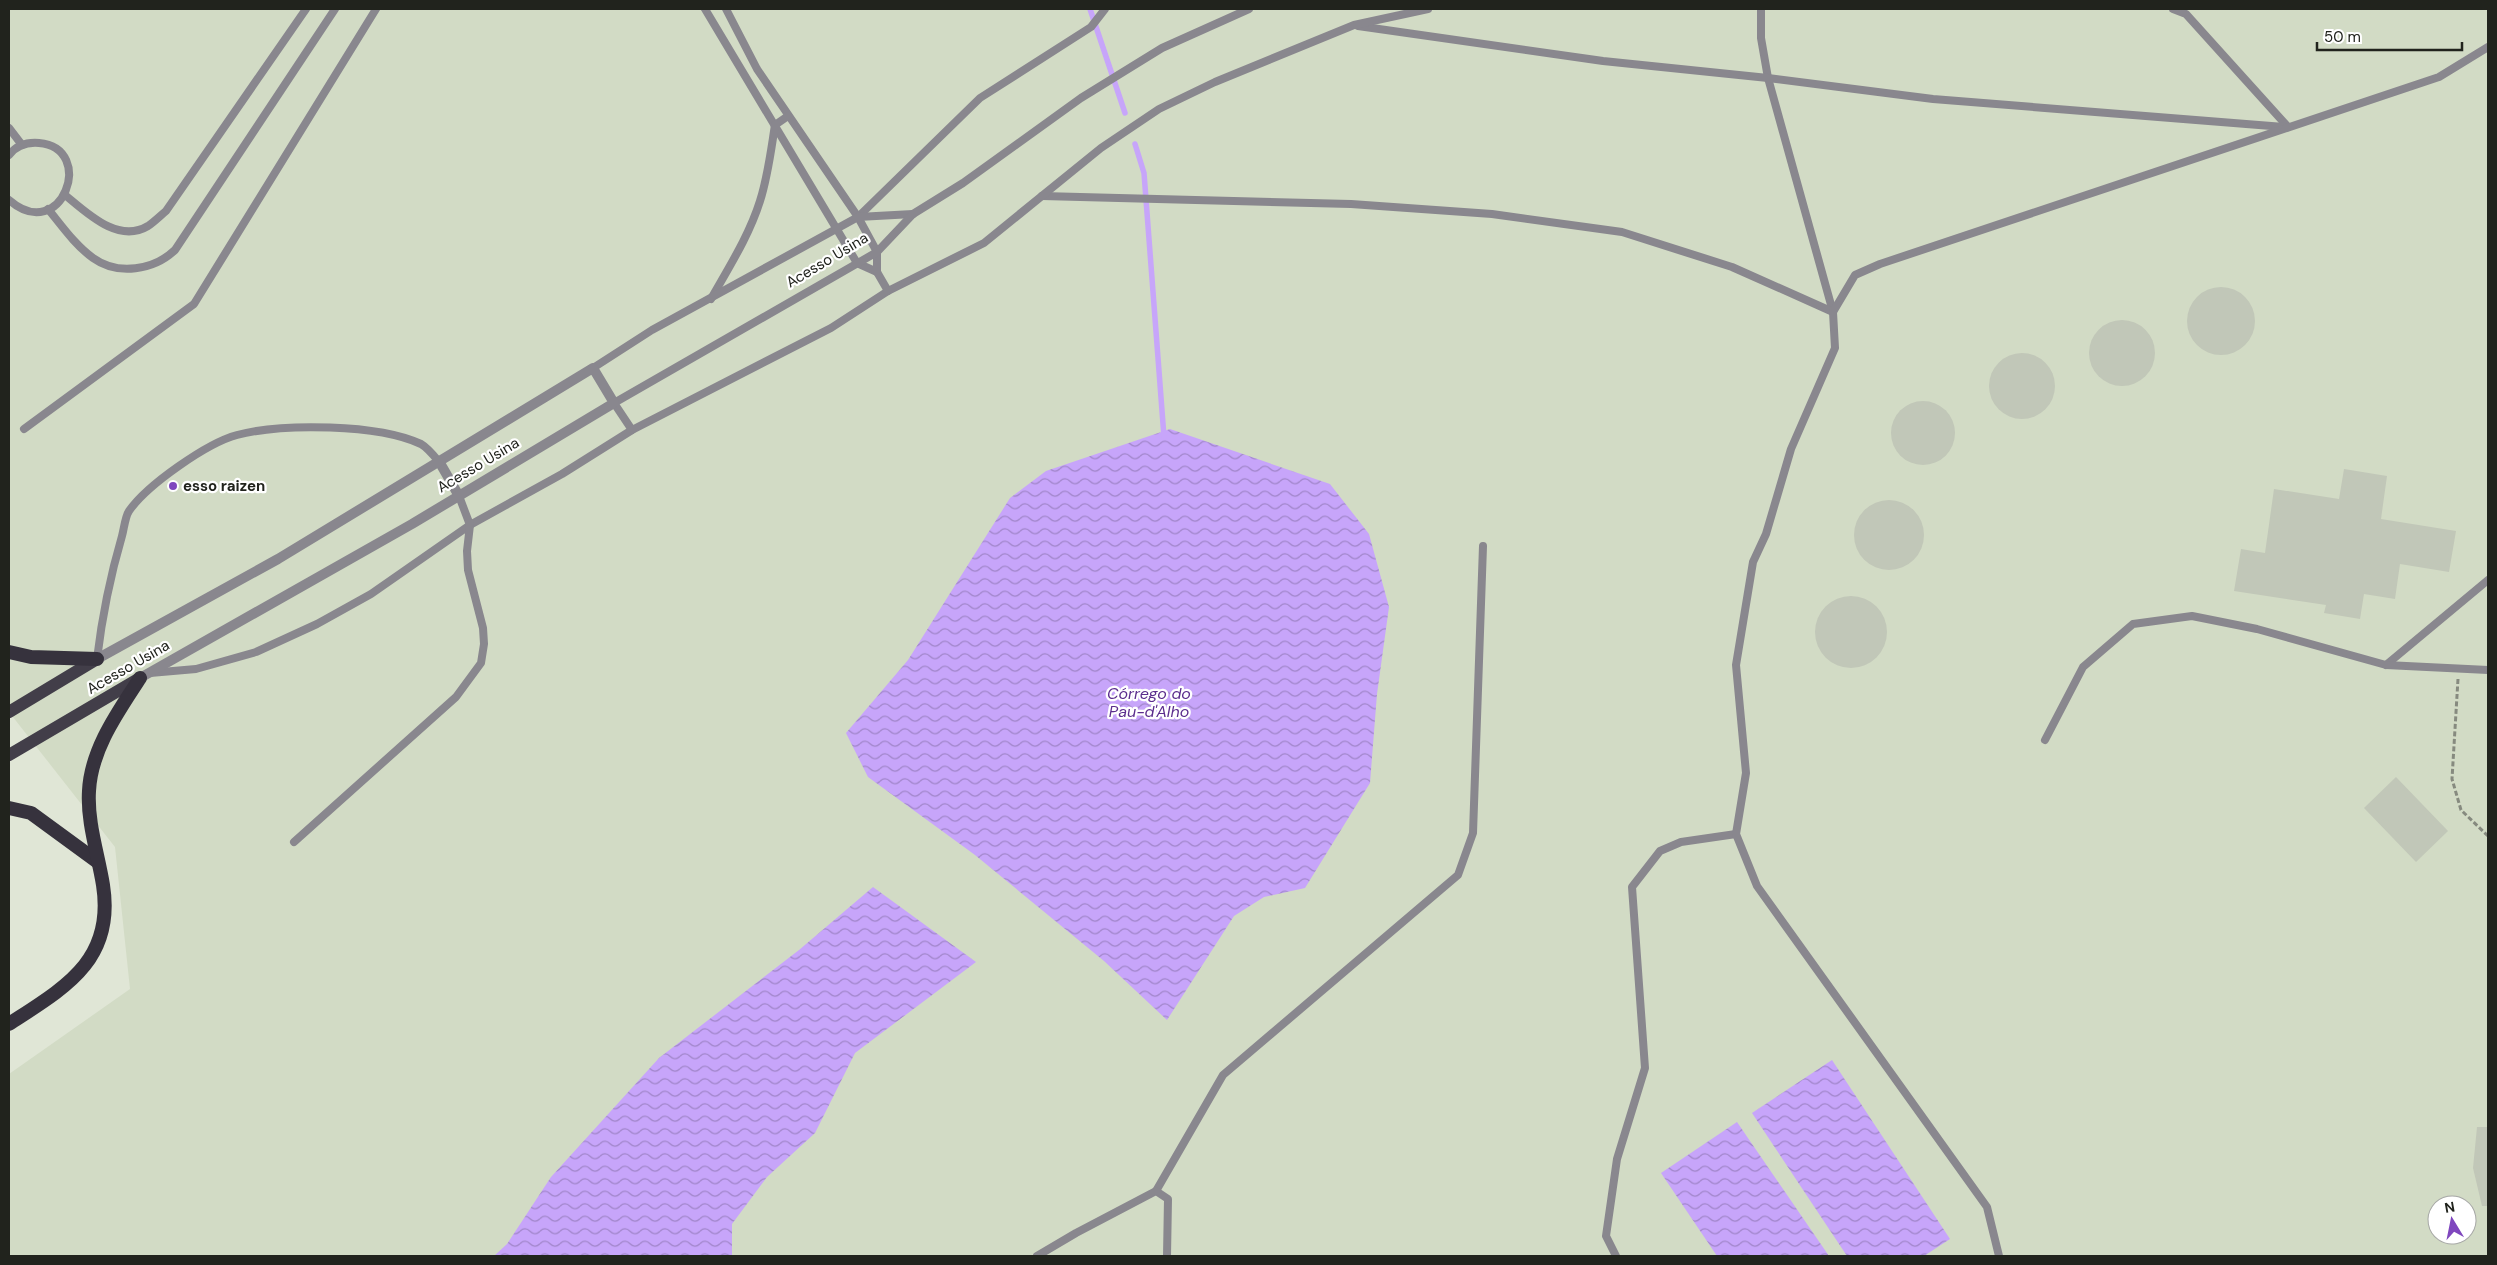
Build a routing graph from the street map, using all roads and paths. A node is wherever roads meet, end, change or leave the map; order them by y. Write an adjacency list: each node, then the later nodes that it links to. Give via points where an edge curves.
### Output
1 (306, 9): 20 (lane, via 166,211 148,226 123,231 108,227)
2 (335, 9): 23 (lane, via 175,250 164,260 132,269 94,259)
3 (376, 9): 35 (lane, via 194,304)
4 (705, 9): 15 (lane)
5 (726, 9): 14 (lane, via 757,70)
6 (1249, 9): 24 (lane, via 1162,48)
7 (1428, 9): 11 (lane)
8 (1761, 9): 13 (lane, via 1761,38)
9 (2173, 9): 16 (lane, via 2186,14)
10 (1104, 10): 25 (lane, via 1091,27 980,98)
11 (1354, 25): 13 (lane, via 1604,60); 21 (lane, via 1215,82 1159,109 1101,148)
12 (2488, 47): 16 (lane, via 2439,77)
13 (1768, 78): 16 (lane, via 1932,99); 32 (lane)
14 (788, 116): 15 (lane); 25 (lane)
15 (775, 124): 26 (lane); 31 (lane, via 760,202)
16 (2288, 127): 32 (lane, via 1880,264 1855,275)
17 (9, 128): 18 (lane)
18 (22, 145): 19 (lane); 20 (lane, via 44,143 62,155 70,175)
19 (9, 155)
20 (65, 195): 23 (lane)
21 (1042, 196): 30 (lane, via 984,243); 32 (lane, via 1351,204 1483,213 1622,232 1732,267)
22 (9, 200): 23 (lane, via 27,211)
23 (48, 209)
24 (913, 214): 25 (lane, Acesso Usina); 27 (lane, Acesso Usina)
25 (858, 217): 26 (lane, Acesso Usina); 27 (lane)
26 (836, 229): 28 (lane); 31 (lane, Acesso Usina)
27 (877, 252): 28 (lane, Acesso Usina); 29 (lane)
28 (857, 263): 29 (lane); 34 (lane, Acesso Usina)
29 (877, 272): 30 (lane)
30 (888, 291): 36 (lane, via 831,328)
31 (711, 299): 33 (lane, Acesso Usina, via 652,330)
32 (1832, 312): 52 (lane, via 1835,348 1791,449 1766,534 1753,562 1736,666 1746,773)
33 (593, 368): 34 (street); 37 (street, Acesso Usina)
34 (614, 403): 36 (lane); 38 (street, Acesso Usina)
35 (24, 429)
36 (632, 430): 39 (lane, via 562,474)
37 (440, 463): 38 (street); 43 (street, Acesso Usina, via 278,559); 43 (lane, via 422,445 382,434 344,429 294,427 237,435 209,447 167,473 128,511 106,597)
38 (459, 496): 39 (lane); 47 (street, Acesso Usina)
39 (470, 525): 47 (lane, via 371,594 308,628 256,652 222,663); 54 (lane, via 468,570 483,628 480,663 456,697)
40 (1483, 546): 57 (lane, via 1473,833 1458,875 1223,1074)
41 (2488, 580): 44 (lane)
42 (9, 652): 43 (highway, via 31,657)
43 (97, 659): 48 (main road, Acesso Usina)
44 (2386, 666): 45 (lane); 49 (lane, via 2257,629 2192,616 2133,624 2083,667)
45 (2459, 669): 46 (lane); 53 (path, via 2452,779 2461,810)
46 (2488, 670)
47 (144, 676): 50 (main road, Acesso Usina); 55 (highway, via 108,730 92,771 89,806)
48 (9, 712)
49 (2045, 740)
50 (9, 755)
51 (9, 808): 55 (highway, via 31,814)
52 (1736, 834): 60 (lane, via 1681,842 1660,851 1632,887 1645,1068 1616,1168 1606,1236); 61 (lane, via 1757,886 1987,1207)
53 (2488, 836)
54 (294, 842)
55 (98, 862): 56 (highway, via 105,923 90,961 63,988)
56 (9, 1024)
57 (1156, 1191): 58 (lane); 59 (lane, via 1168,1199)
58 (1038, 1256)
59 (1167, 1256)
60 (1616, 1256)
61 (1999, 1256)

